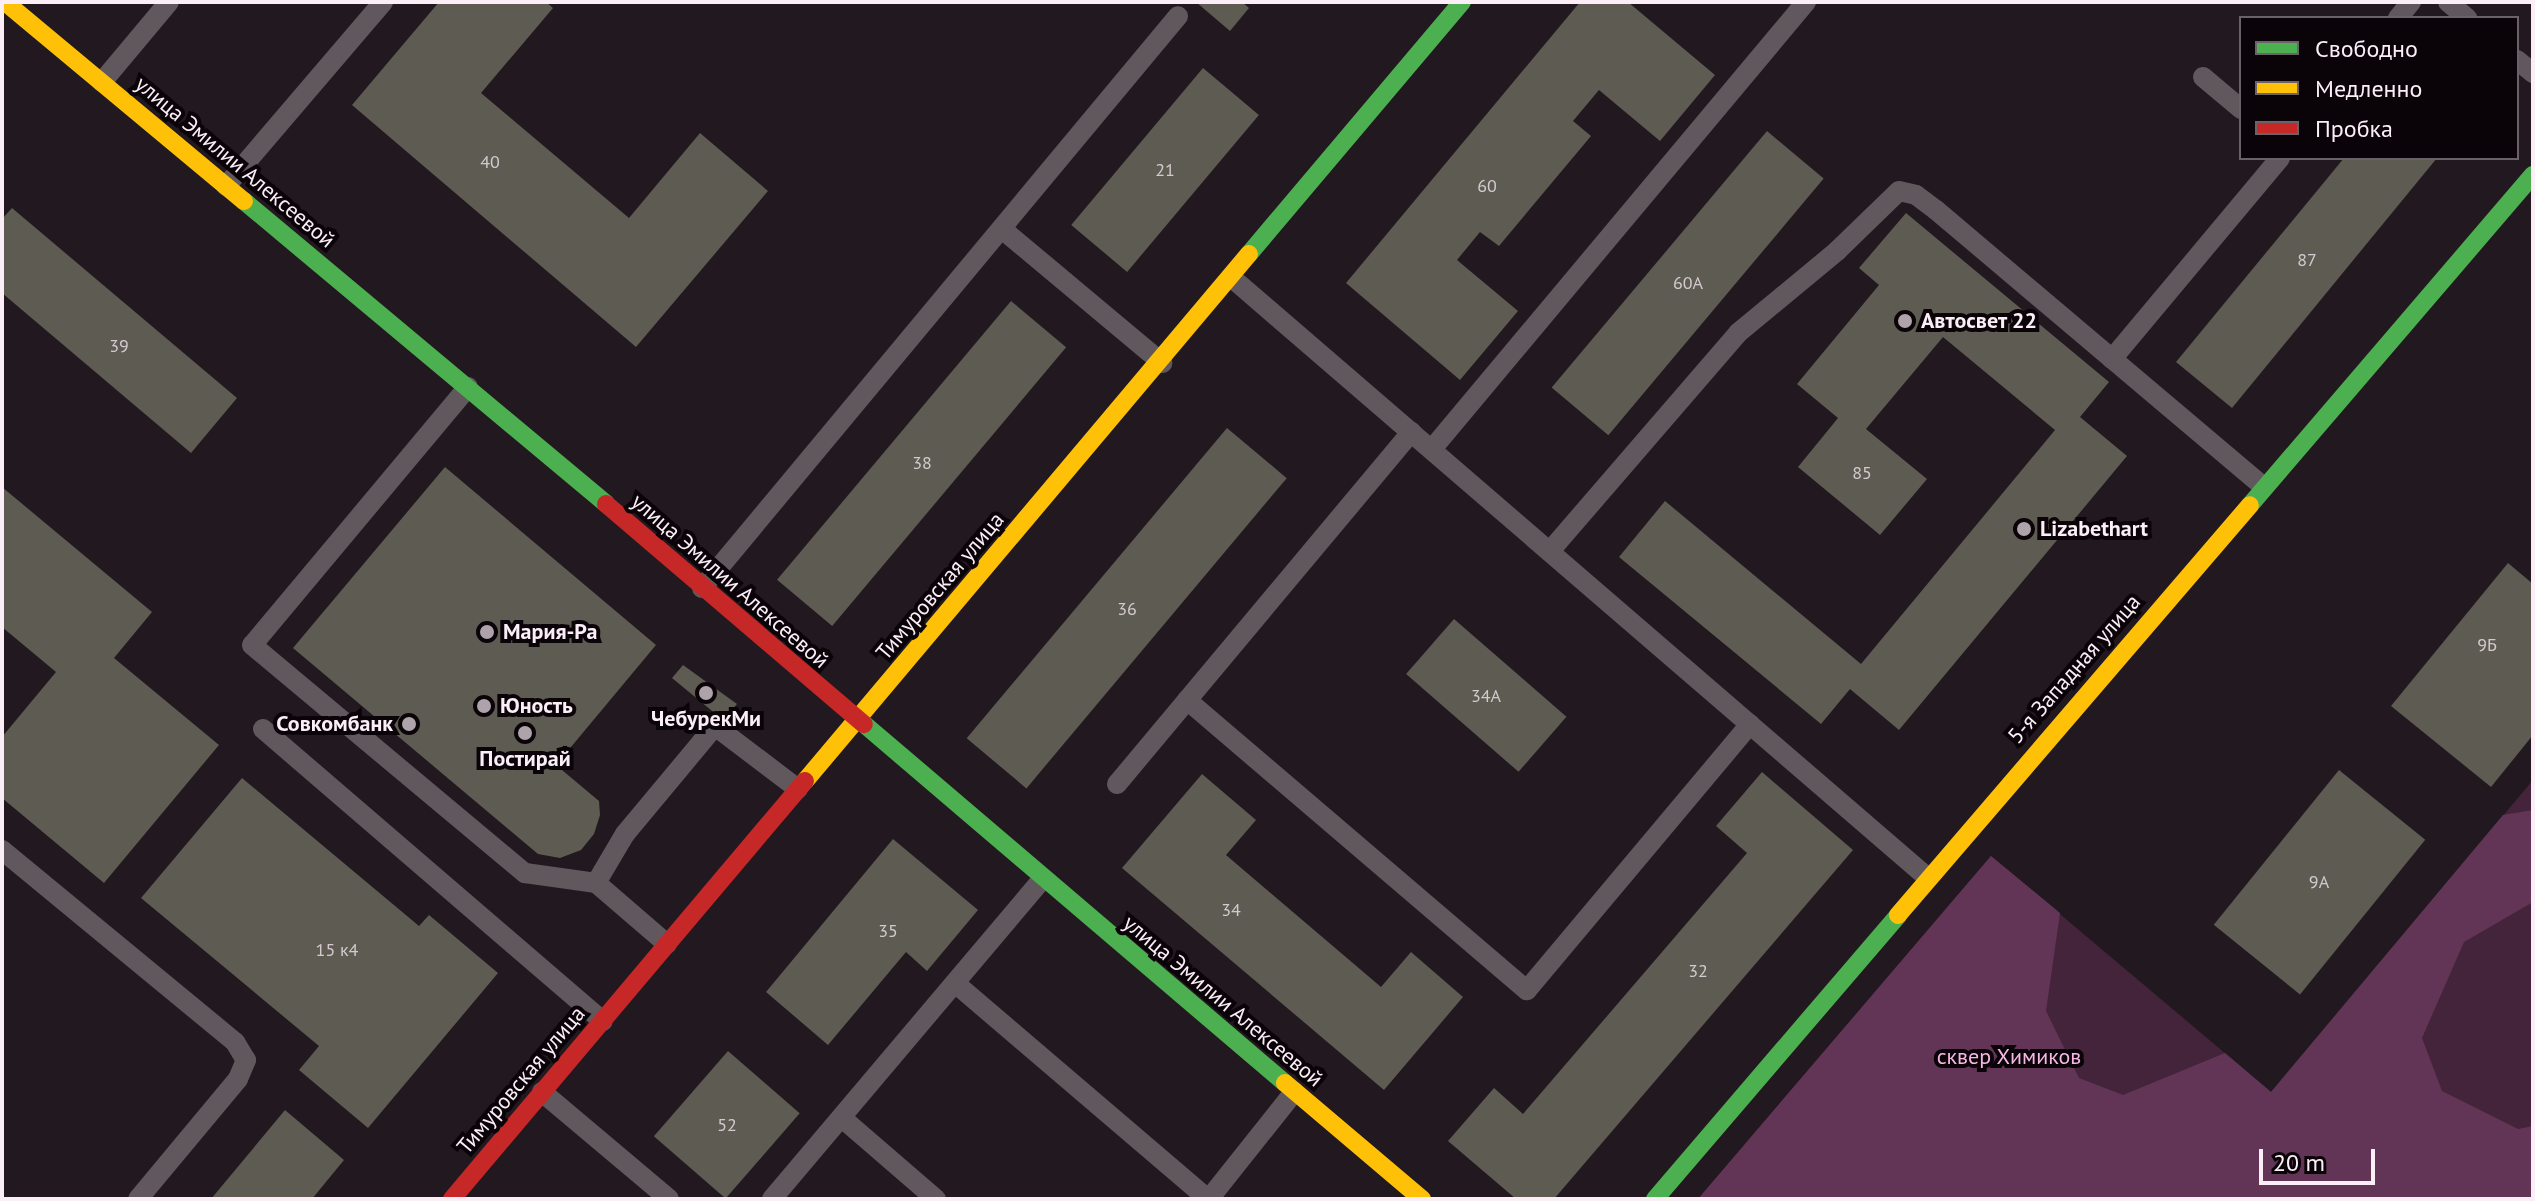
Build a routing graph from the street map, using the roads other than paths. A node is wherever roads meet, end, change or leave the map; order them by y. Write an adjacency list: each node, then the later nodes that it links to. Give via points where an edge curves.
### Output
1 (5, 2): 10 (street, улица Эмилии Алексеевой)
2 (169, 2): 10 (lane)
3 (383, 2): 14 (lane)
4 (1462, 2): 16 (street, Тимуровская улица)
5 (1806, 2): 21 (lane)
6 (2448, 2): 8 (lane)
7 (1178, 16): 15 (lane)
8 (2465, 16)
9 (2203, 77): 11 (lane)
10 (102, 82): 14 (street, улица Эмилии Алексеевой)
11 (2239, 107)
12 (2278, 160): 17 (lane)
13 (2533, 175): 22 (street, 5-я Западная улица)
14 (226, 186): 19 (street, улица Эмилии Алексеевой)
15 (1002, 229): 18 (lane); 24 (lane)
16 (1232, 278): 18 (street, Тимуровская улица); 20 (lane)
17 (2112, 359): 22 (lane); 23 (lane, via 1936,210 1916,195 1899,191 1738,333)
18 (1162, 363): 26 (street, Тимуровская улица)
19 (468, 387): 24 (street, улица Эмилии Алексеевой); 34 (lane, via 252,645 525,873)
20 (1411, 432): 21 (lane); 25 (lane)
21 (1432, 449): 23 (lane)
22 (2264, 487): 32 (street, 5-я Западная улица)
23 (1550, 551): 27 (lane)
24 (702, 588): 26 (street, улица Эмилии Алексеевой)
25 (1187, 700): 27 (lane, via 1527,990); 29 (lane)
26 (856, 721): 30 (street, Тимуровская улица); 33 (street, улица Эмилии Алексеевой)
27 (1750, 724): 32 (lane)
28 (263, 729): 37 (lane)
29 (1117, 784)
30 (798, 789): 34 (lane, via 715,726 625,834); 35 (street, Тимуровская улица)
31 (2, 850): 41 (lane, via 235,1042 246,1060 238,1079)
32 (1927, 877): 48 (street, 5-я Западная улица)
33 (1042, 879): 36 (lane); 39 (street, улица Эмилии Алексеевой)
34 (596, 883): 35 (lane)
35 (667, 944): 37 (street, Тимуровская улица)
36 (955, 983): 40 (lane); 46 (lane)
37 (603, 1021): 38 (street, Тимуровская улица)
38 (542, 1092): 42 (street, Тимуровская улица); 43 (lane)
39 (1294, 1092): 46 (lane); 47 (street, улица Эмилии Алексеевой)
40 (842, 1118): 44 (lane); 45 (lane)
41 (138, 1199)
42 (452, 1199)
43 (669, 1199)
44 (772, 1199)
45 (936, 1199)
46 (1208, 1199)
47 (1422, 1199)
48 (1655, 1199)

